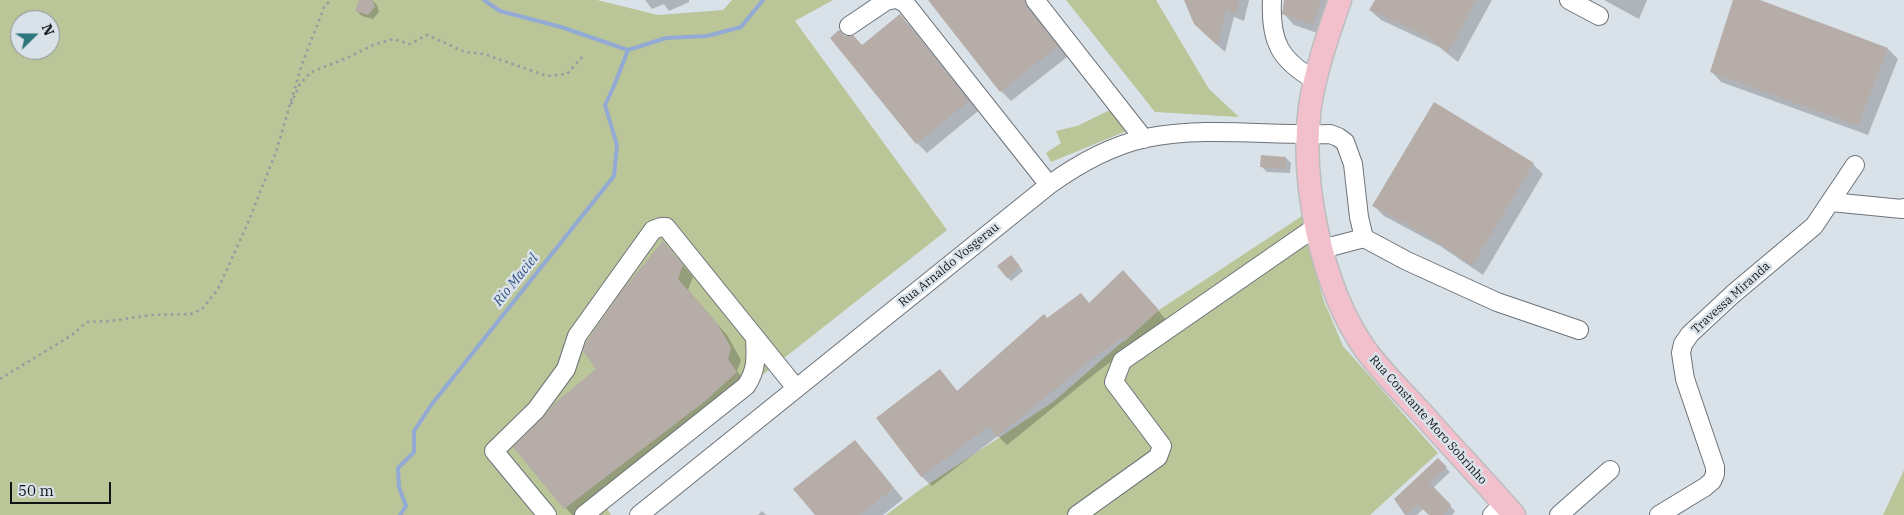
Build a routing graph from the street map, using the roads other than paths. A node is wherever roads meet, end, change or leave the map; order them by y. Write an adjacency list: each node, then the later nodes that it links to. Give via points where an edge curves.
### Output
1 (891, 0): 8 (street, via 886,0)
2 (899, 0): 13 (street, via 905,3)
3 (1036, 0): 11 (street)
4 (1272, 0): 9 (street, via 1272,31 1280,52)
5 (1340, 0): 9 (main road, Rua Constante Moro Sobrinho)
6 (1569, 0): 7 (street)
7 (1599, 16)
8 (849, 26)
9 (1315, 80): 10 (main road, Rua Constante Moro Sobrinho)
10 (1308, 135): 11 (street, Rua Arnaldo Vosgerau, via 1213,131); 16 (main road, Rua Constante Moro Sobrinho, via 1311,196); 17 (street, Rua Arnaldo Vosgerau, via 1330,134 1346,142)
11 (1144, 139): 13 (street, Rua Arnaldo Vosgerau)
12 (1855, 165): 14 (street, Travessa Miranda)
13 (1044, 178): 21 (street, Rua Arnaldo Vosgerau)
14 (1831, 202): 15 (street); 29 (street, Travessa Miranda, via 1814,226 1732,294 1683,344 1681,353 1685,379 1713,457 1715,474 1705,487)
15 (1904, 208)
16 (1317, 226): 18 (main road, Rua Constante Moro Sobrinho); 27 (street, via 1122,361 1114,382 1162,446 1158,457)
17 (1364, 238): 18 (street); 19 (street, via 1497,302)
18 (1322, 249): 23 (main road, Rua Constante Moro Sobrinho, via 1334,291 1365,350)
19 (1579, 330)
20 (755, 338): 21 (street); 24 (street, via 666,227 653,230 578,336 566,369 536,410 494,451); 25 (street, via 753,376 746,386)
21 (796, 388): 26 (street, Rua Arnaldo Vosgerau)
22 (1610, 470): 28 (street)
23 (1504, 511)
24 (547, 515)
25 (584, 515)
26 (639, 515)
27 (1077, 515)
28 (1559, 515)
29 (1659, 515)

